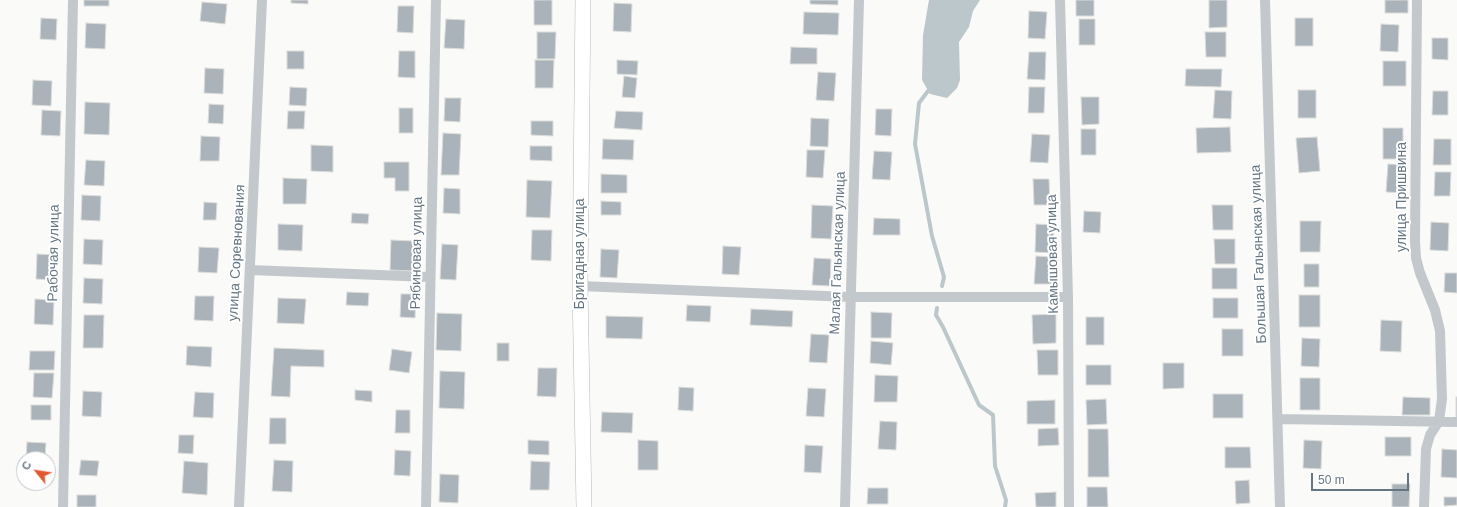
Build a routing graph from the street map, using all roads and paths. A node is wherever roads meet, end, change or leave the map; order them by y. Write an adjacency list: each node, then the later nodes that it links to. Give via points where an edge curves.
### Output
1 (73, 0): 17 (street, Рабочая улица)
2 (262, 0): 9 (street, улица Соревнования)
3 (436, 0): 10 (street, Рябиновая улица)
4 (583, 0): 11 (street, Бригадная улица)
5 (859, 0): 12 (street, Малая Гальянская улица)
6 (1060, 0): 13 (street, Камышовая улица)
7 (1265, 0): 14 (street, Большая Гальянская улица)
8 (1417, 0): 15 (street, улица Пришвина, via 1415,241 1420,273 1435,310 1440,331 1442,399)
9 (250, 270): 10 (street); 18 (street, улица Соревнования)
10 (430, 276): 19 (street, Рябиновая улица)
11 (580, 286): 12 (street); 20 (street, Бригадная улица)
12 (850, 297): 13 (street); 21 (street, Малая Гальянская улица)
13 (1068, 297): 22 (street, Камышовая улица)
14 (1278, 419): 15 (street); 23 (street, Большая Гальянская улица)
15 (1439, 421): 16 (street); 24 (street, улица Пришвина, via 1430,435 1426,449)
16 (1457, 422)
17 (63, 507)
18 (239, 507)
19 (426, 507)
20 (584, 507)
21 (845, 507)
22 (1069, 507)
23 (1280, 507)
24 (1424, 507)

